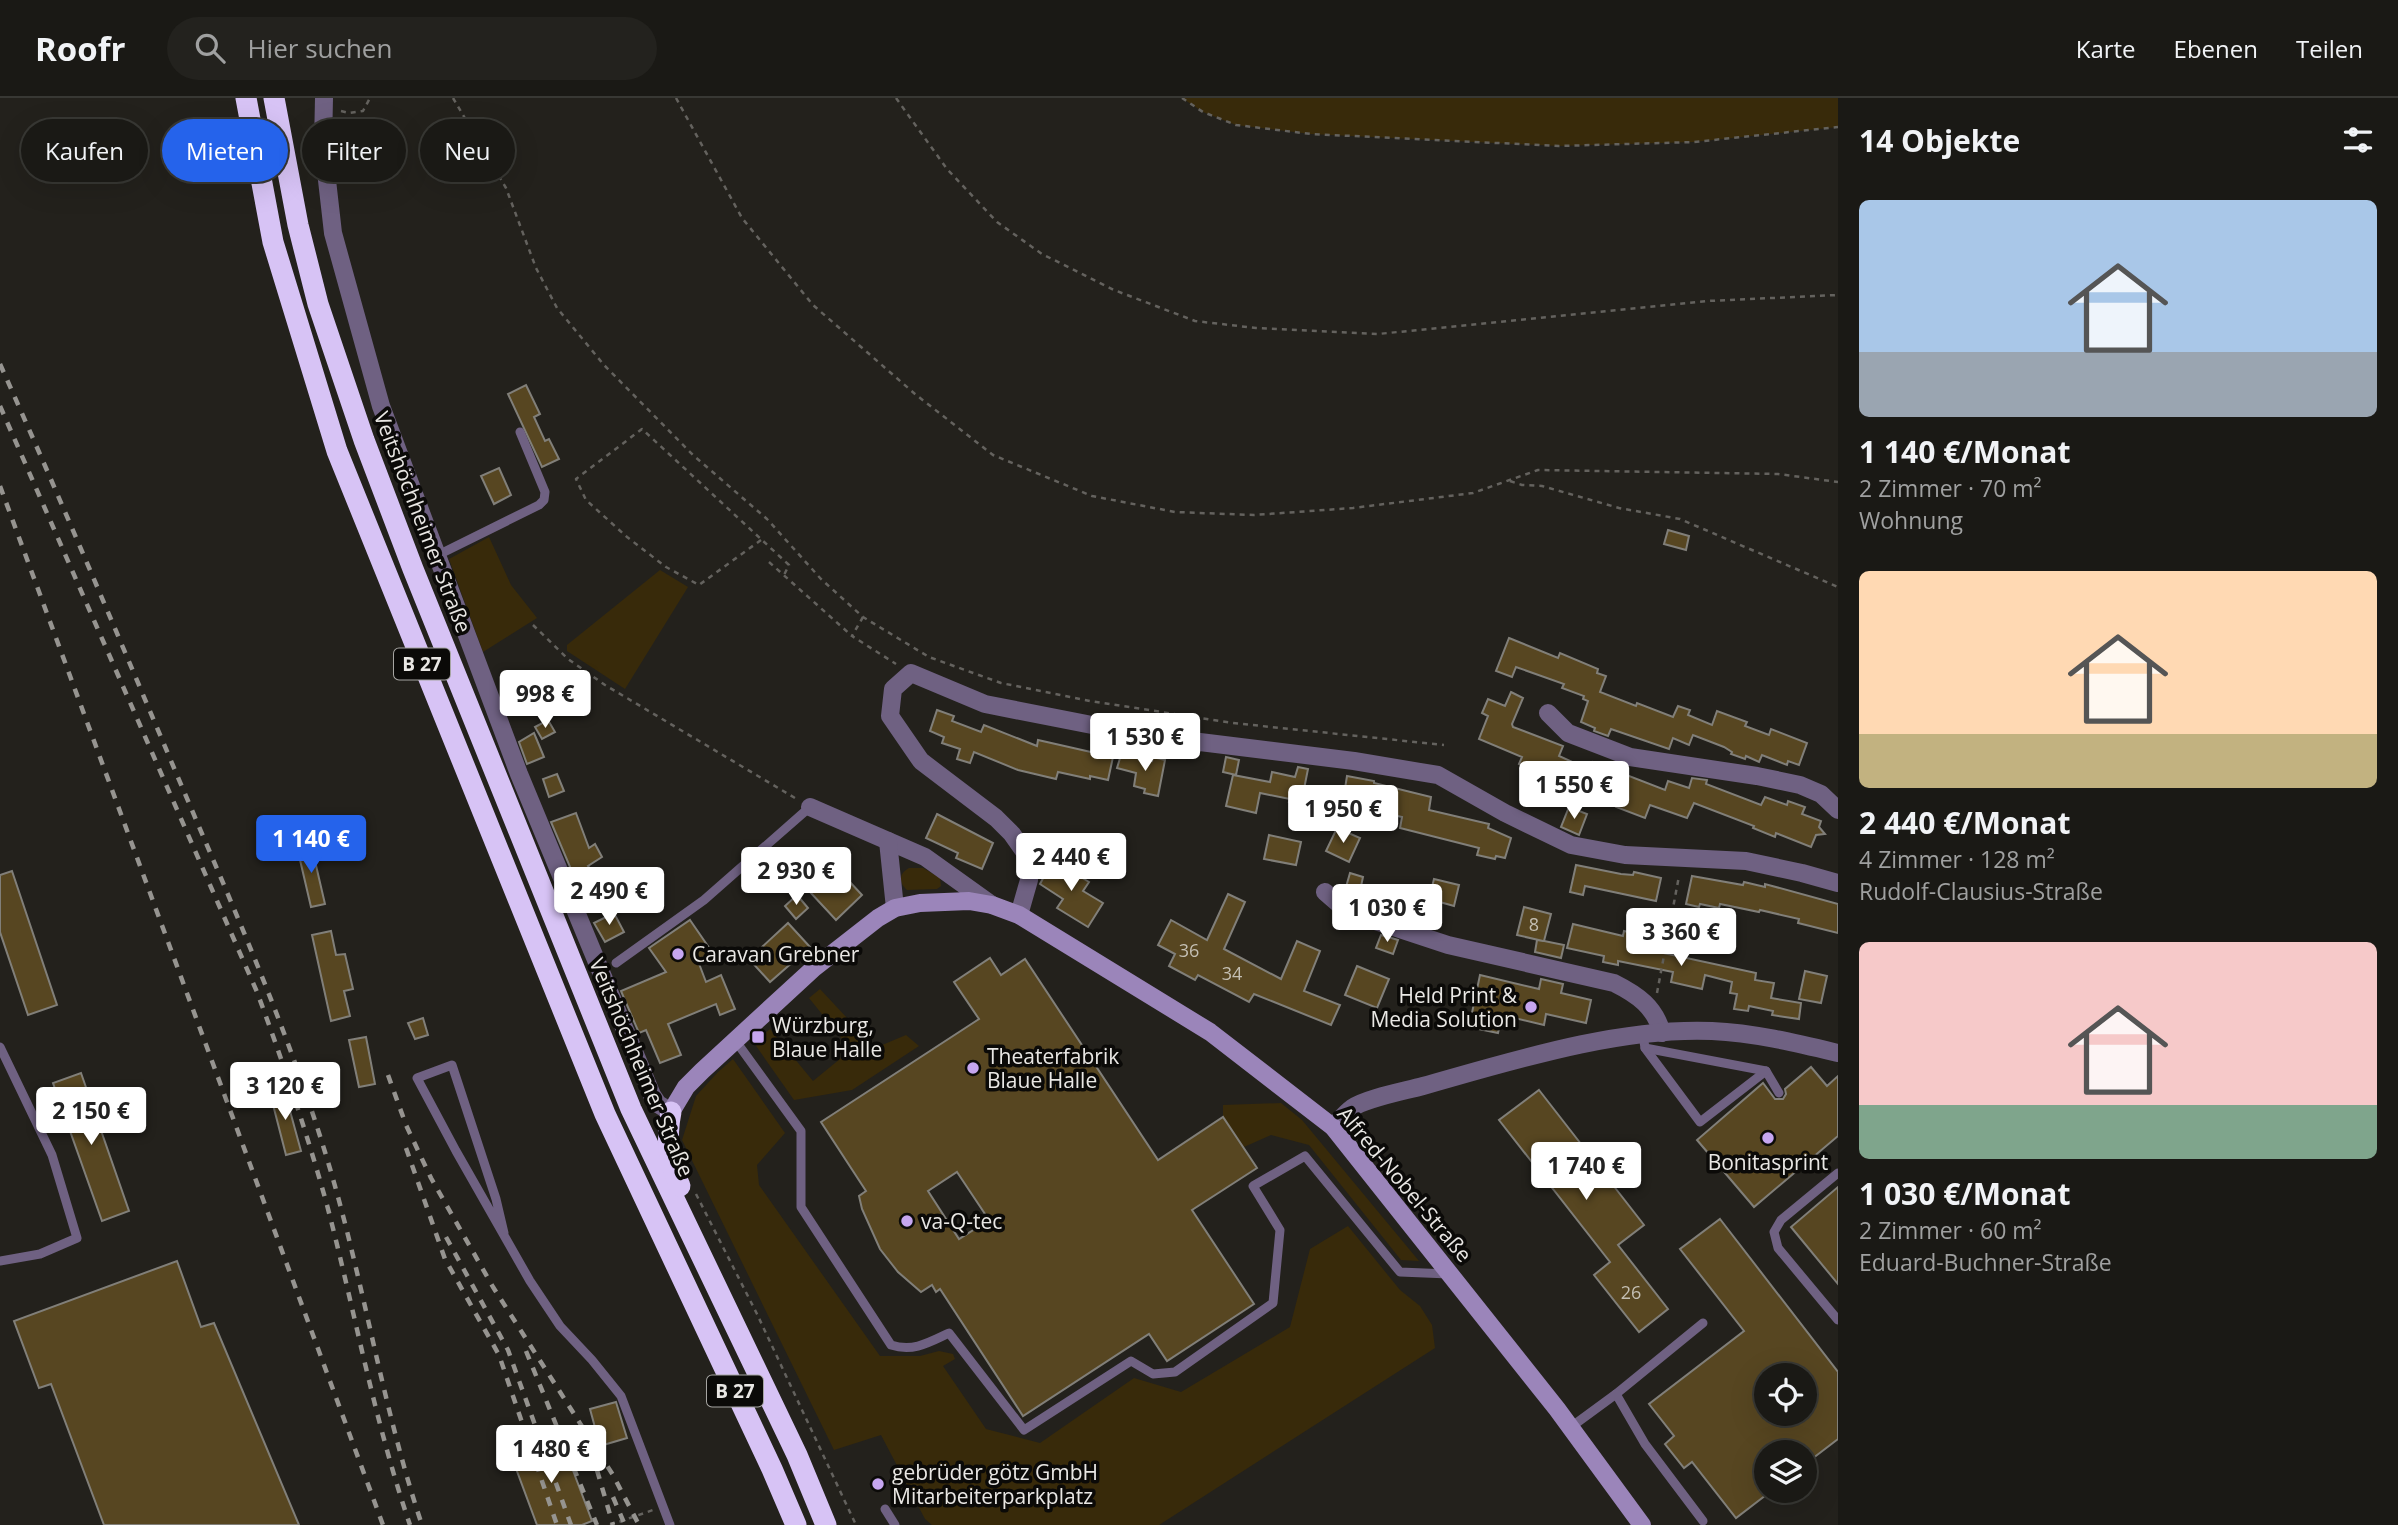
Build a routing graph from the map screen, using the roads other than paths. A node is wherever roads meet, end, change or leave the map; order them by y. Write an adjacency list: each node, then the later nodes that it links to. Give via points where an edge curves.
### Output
1 (246, 98): 37 (highway, B 27, via 273,242 337,451 605,1114)
2 (274, 98): 27 (highway, Veitshöchheimer Straße / B 27, via 318,304 364,440 598,1030)
3 (325, 101): 5 (street, Veitshöchheimer Straße, via 323,145 333,233 381,406)
4 (520, 432): 5 (lane, via 545,492 544,500)
5 (438, 555): 23 (street, Veitshöchheimer Straße, via 519,774 652,1095)
6 (1548, 713): 8 (street, via 1568,733 1630,757 1800,785 1821,794)
7 (810, 807): 9 (street, Alfred-Nobel-Straße); 15 (lane, via 704,900)
8 (1838, 810)
9 (888, 841): 12 (street, Alfred-Nobel-Straße, via 925,857); 13 (street)
10 (1838, 883): 14 (street, via 1746,861 1625,855 1571,845 1438,775 1130,733 985,704 911,673 893,689 890,716 921,761 996,818 1026,854 1028,880)
11 (1325, 892): 16 (street, via 1348,912 1448,945 1615,983 1635,993 1651,1009)
12 (992, 905): 13 (street, Alfred-Nobel-Straße, via 969,901); 14 (street, Alfred-Nobel-Straße)
13 (895, 908): 17 (street, Alfred-Nobel-Straße, via 814,968)
14 (1019, 915): 24 (street, Alfred-Nobel-Straße, via 1210,1032)
15 (616, 963)
16 (1662, 1033): 18 (street); 20 (street, via 1711,1031 1779,1038)
17 (735, 1040): 23 (street, Alfred-Nobel-Straße, via 685,1087); 29 (lane, via 801,1131 801,1207 891,1345 920,1347 948,1333 1024,1430 1131,1361 1153,1374 1175,1373 1273,1303 1280,1230 1252,1186 1305,1156 1400,1272)
18 (1644, 1041): 21 (lane); 21 (lane, via 1700,1122); 24 (street, via 1601,1041 1380,1098 1353,1107)
19 (0, 1047): 28 (lane, via 52,1155 77,1238 40,1254)
20 (1838, 1053)
21 (1766, 1071): 22 (lane)
22 (1779, 1093)
23 (671, 1112): 27 (highway, via 669,1152 674,1174 698,1224)
24 (1333, 1127): 29 (street, Alfred-Nobel-Straße)
25 (1838, 1173): 30 (lane, via 1781,1220 1774,1232 1778,1248)
26 (504, 1233): 26 (lane, via 456,1152 417,1078 452,1065); 36 (lane, via 560,1326 621,1396)
27 (693, 1242): 38 (highway, Veitshöchheimer Straße / B 27, via 797,1455)
28 (0, 1261)
29 (1450, 1274): 33 (street, Alfred-Nobel-Straße)
30 (1838, 1320)
31 (1703, 1323): 32 (lane)
32 (1615, 1394): 33 (lane); 35 (lane, via 1644,1444)
33 (1571, 1427): 40 (street, Alfred-Nobel-Straße)
34 (886, 1509): 39 (lane)
35 (1703, 1521)
36 (670, 1525)
37 (796, 1525)
38 (826, 1525)
39 (895, 1525)
40 (1642, 1525)

